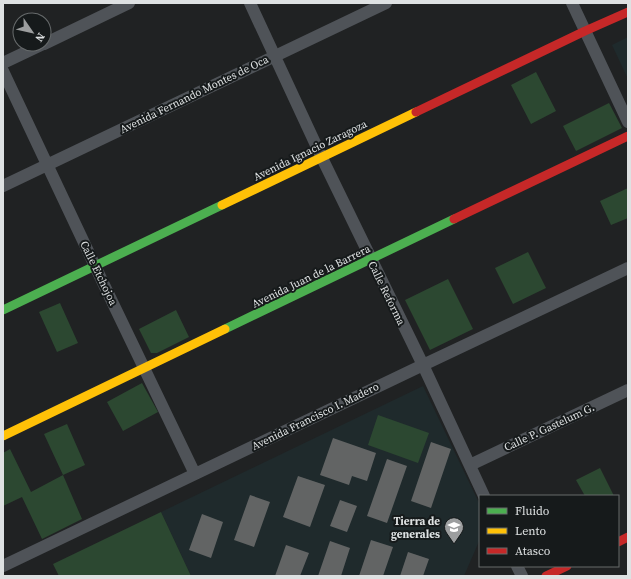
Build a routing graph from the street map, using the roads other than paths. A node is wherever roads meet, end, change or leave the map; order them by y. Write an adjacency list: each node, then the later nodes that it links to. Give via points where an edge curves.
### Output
1 (129, 3): 7 (street)
2 (250, 3): 9 (street, Calle Reforma)
3 (386, 3): 9 (street, Avenida Fernando Montes de Oca)
4 (572, 3): 6 (street)
5 (628, 12): 6 (street, Avenida Ignacio Zaragoza)
6 (585, 31): 12 (street); 14 (street, Avenida Ignacio Zaragoza)
7 (52, 40)
8 (27, 52): 10 (street)
9 (276, 55): 14 (street, Calle Reforma); 15 (street, Avenida Fernando Montes de Oca)
10 (3, 63)
11 (3, 71): 15 (street, Calle Etchojoa)
12 (628, 122)
13 (628, 136): 17 (street, Avenida Juan de la Barrera)
14 (322, 158): 17 (street, Calle Reforma); 18 (street, Avenida Ignacio Zaragoza)
15 (48, 164): 16 (street, Avenida Fernando Montes de Oca); 18 (street, Calle Etchojoa)
16 (3, 186)
17 (371, 260): 21 (street, Calle Reforma); 22 (street, Avenida Juan de la Barrera)
18 (95, 266): 20 (street, Avenida Ignacio Zaragoza); 22 (street, Calle Etchojoa)
19 (628, 268): 21 (street, Avenida Francisco I. Madero)
20 (3, 310)
21 (422, 365): 25 (street, Calle Reforma); 26 (street, Avenida Francisco I. Madero)
22 (145, 369): 24 (street, Avenida Juan de la Barrera); 26 (street, Calle Etchojoa)
23 (628, 390): 25 (street, Calle P. Gastelum G.)
24 (3, 436)
25 (470, 465): 27 (street, Calle Reforma)
26 (196, 474): 30 (street, Avenida Francisco I. Madero)
27 (484, 495)
28 (628, 537): 29 (street)
29 (619, 542)
30 (3, 566)
31 (518, 567): 33 (street)
32 (565, 567): 34 (street)
33 (522, 576)
34 (546, 576)

